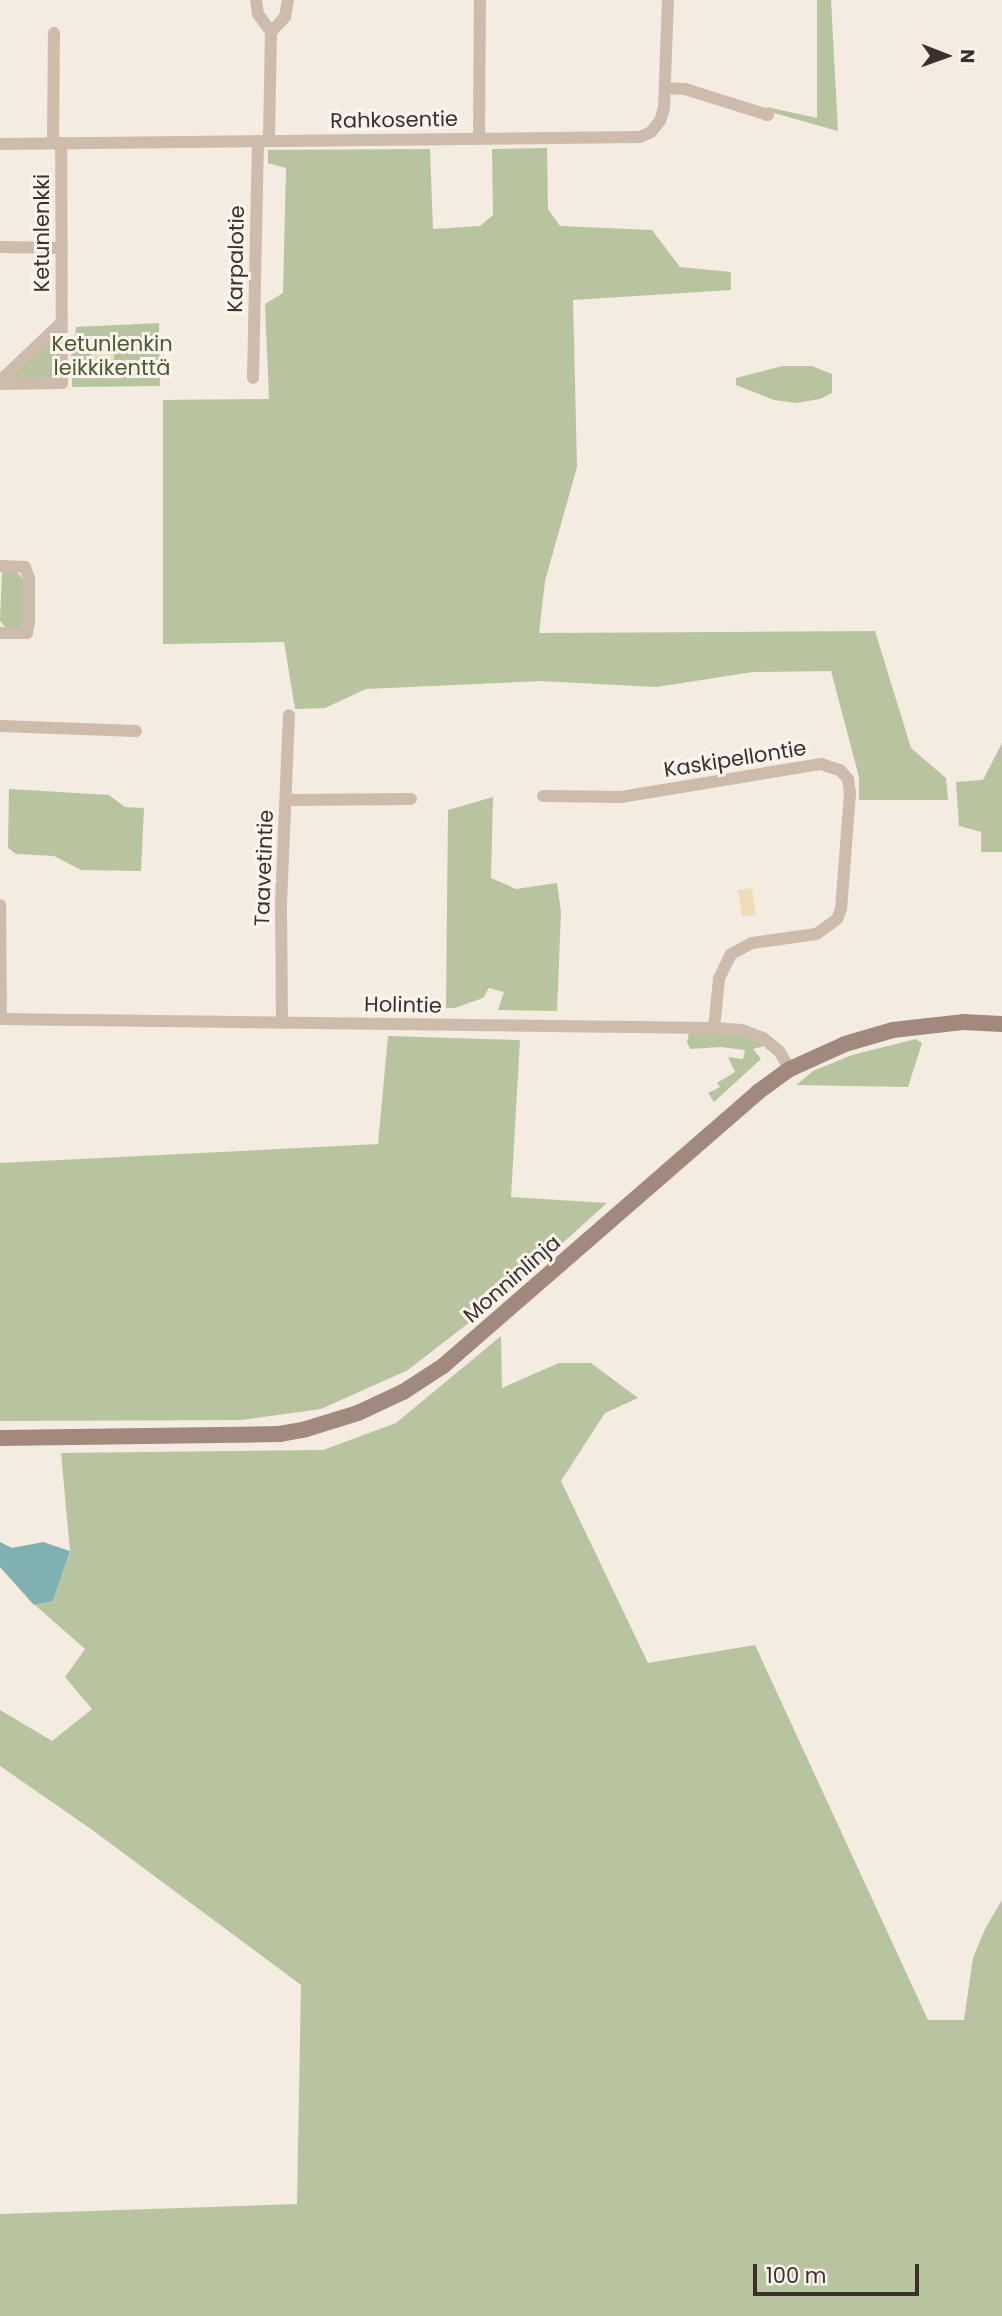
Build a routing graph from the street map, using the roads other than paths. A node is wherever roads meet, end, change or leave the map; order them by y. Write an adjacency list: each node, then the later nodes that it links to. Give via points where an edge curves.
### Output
1 (256, 0): 5 (street, via 258,14)
2 (288, 0): 5 (street, via 285,17)
3 (480, 0): 9 (street)
4 (668, 0): 7 (street, Rahkosentie)
5 (271, 32): 10 (street, Karpalotie)
6 (54, 33): 11 (street, Ketunlenkki)
7 (665, 88): 8 (street, via 685,89); 9 (street, Rahkosentie, via 660,121 640,137)
8 (768, 115)
9 (479, 138): 10 (street, Rahkosentie)
10 (263, 141): 11 (street, Rahkosentie); 16 (street, Karpalotie)
11 (57, 143): 12 (street, Rahkosentie); 14 (street, Ketunlenkki)
12 (0, 144)
13 (0, 247): 14 (street)
14 (62, 248): 15 (street, Ketunlenkki)
15 (61, 323): 17 (street, Ketunlenkki); 17 (street, Ketunlenkki, via 62,383)
16 (253, 378)
17 (0, 383)
18 (0, 566): 19 (street, via 25,567 29,622 27,633)
19 (0, 633)
20 (289, 715): 25 (street, Taavetintie)
21 (0, 726): 22 (street)
22 (136, 731)
23 (543, 796): 30 (street, Kaskipellontie, via 621,797 821,764 840,769 848,779 837,919 816,933 751,943 731,954 719,979)
24 (411, 799): 25 (street)
25 (286, 800): 28 (street, Taavetintie)
26 (0, 905): 27 (street)
27 (1, 1019): 28 (street, Holintie)
28 (282, 1023): 30 (street, Holintie)
29 (1002, 1024): 31 (street, Monninlinja, via 963,1021 893,1030 845,1044)
30 (714, 1028): 31 (street, Holintie, via 742,1030 763,1038 779,1051)
31 (790, 1069): 32 (street, Monninlinja, via 443,1366 381,1404 333,1422 279,1434)
32 (0, 1438)

